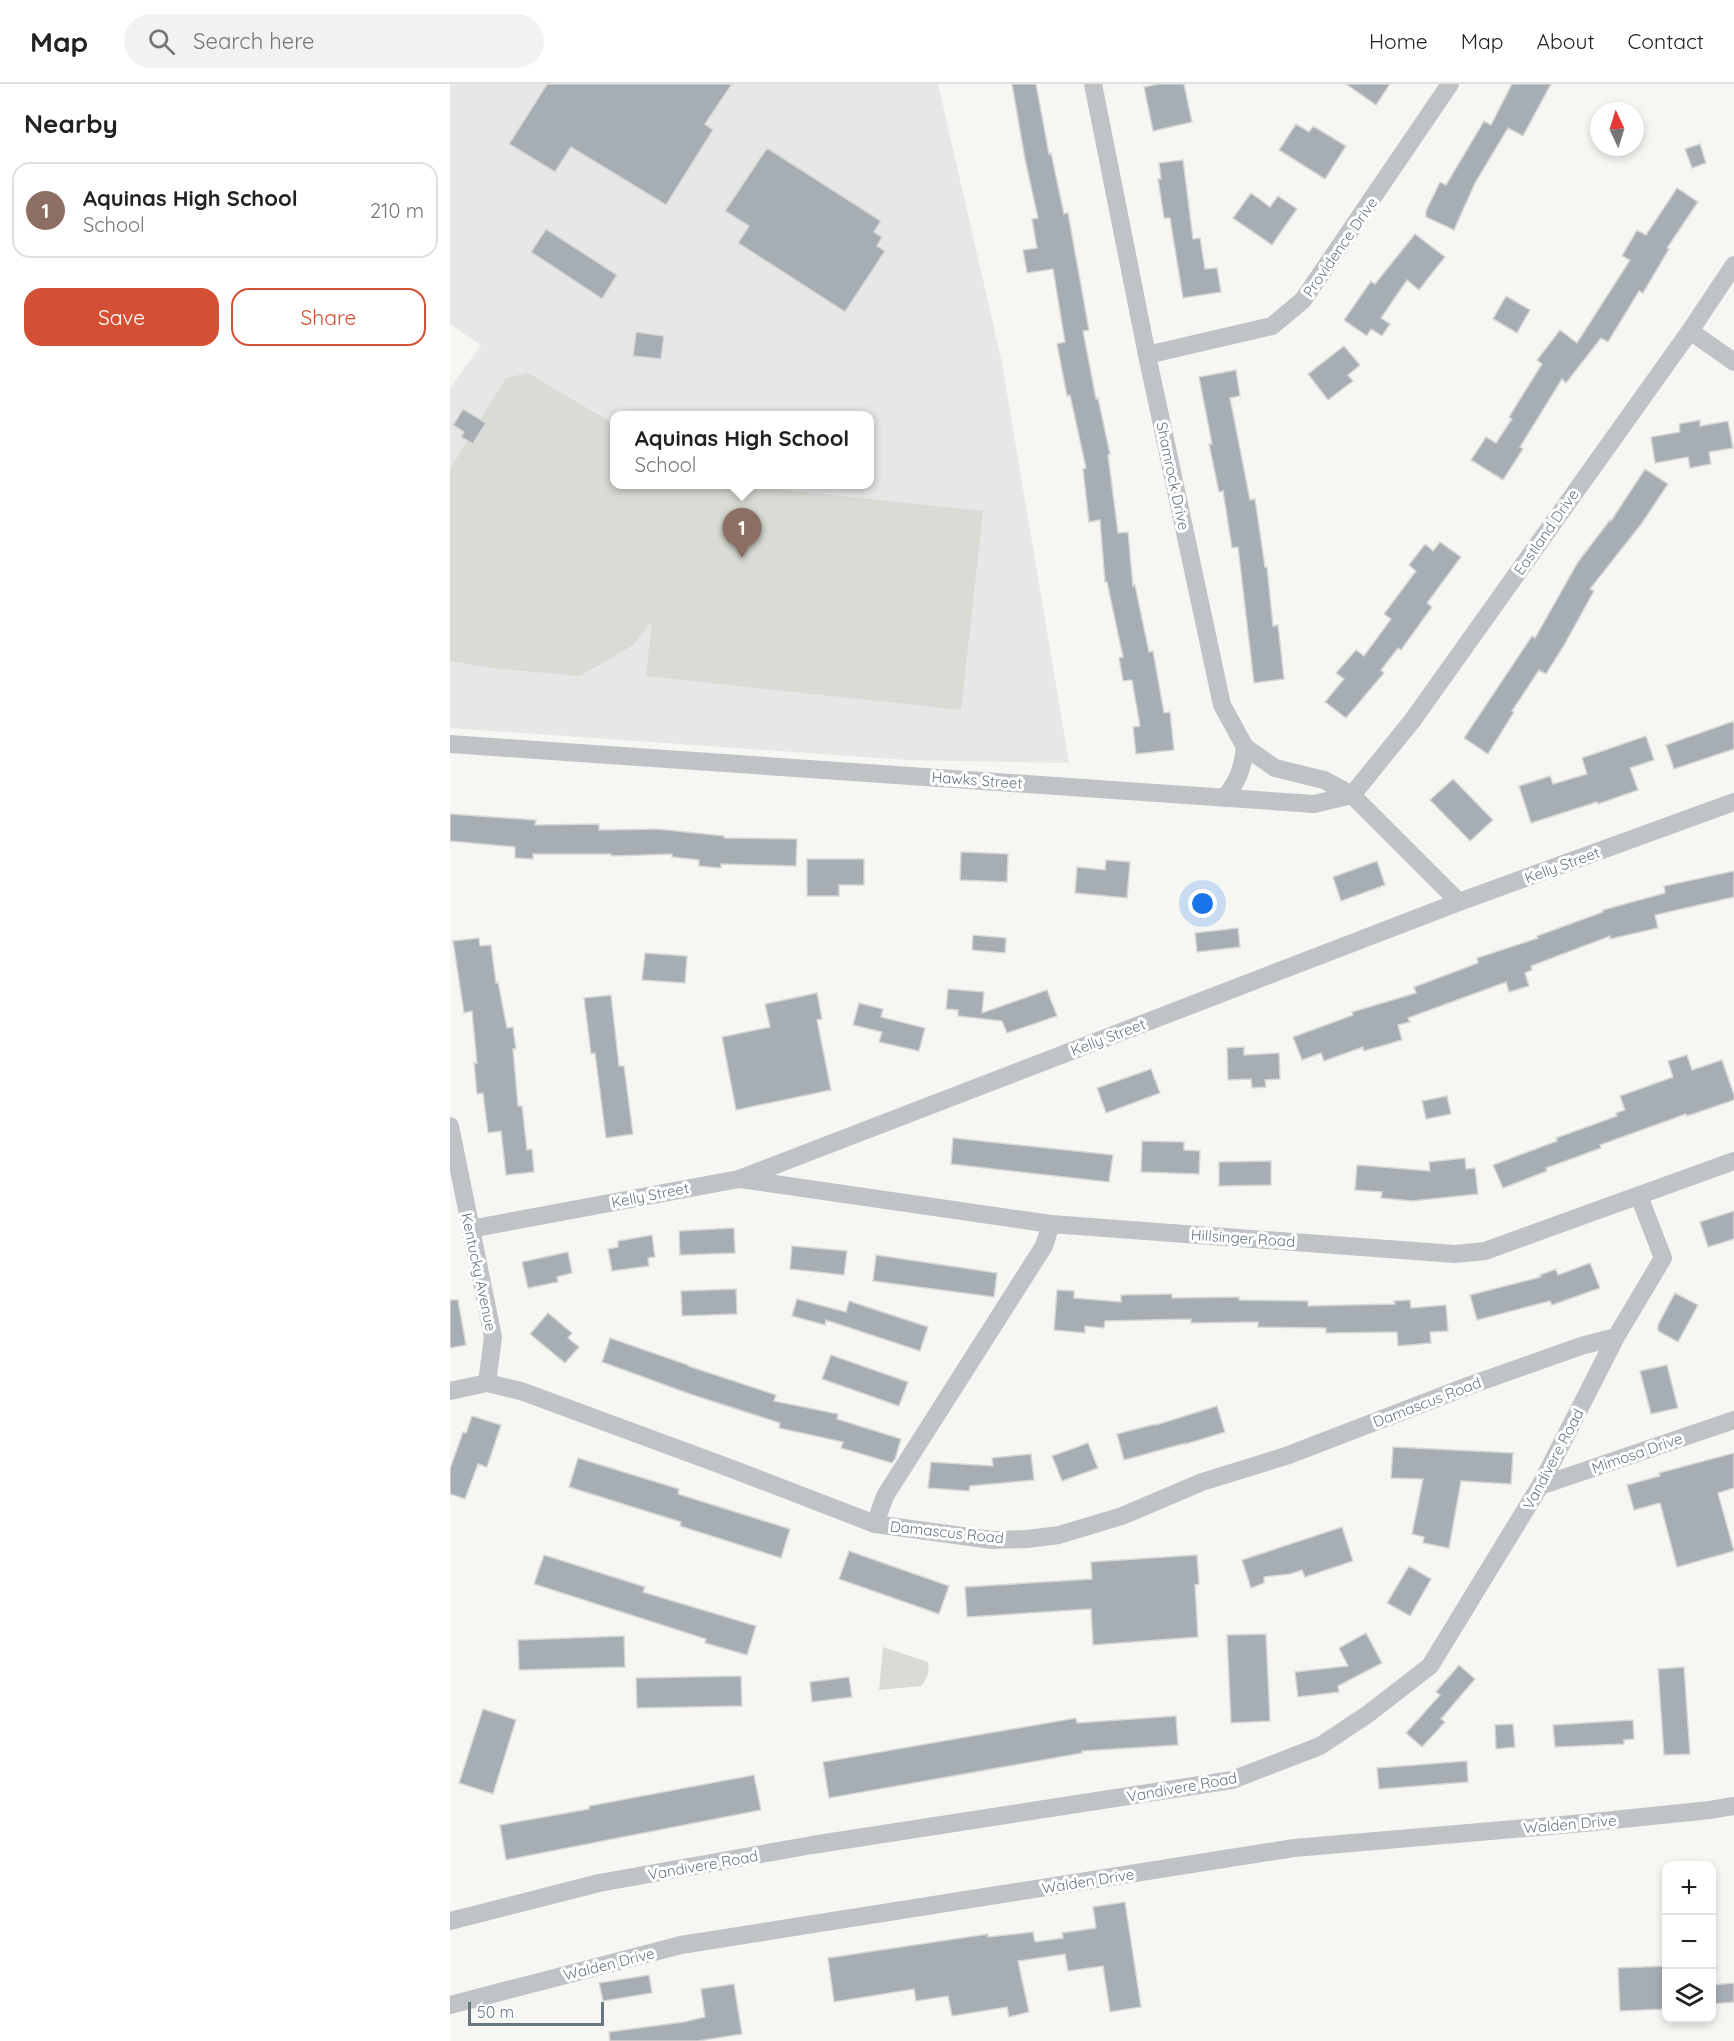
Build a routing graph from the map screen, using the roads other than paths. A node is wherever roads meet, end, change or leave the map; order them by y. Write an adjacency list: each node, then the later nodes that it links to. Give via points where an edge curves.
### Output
1 (1093, 84): 5 (street, Shamrock Drive)
2 (1450, 84): 5 (street, Providence Drive, via 1303,300 1272,326)
3 (1734, 265): 4 (street, Eastland Drive)
4 (1690, 331): 6 (street); 9 (street, Eastland Drive, via 1412,721)
5 (1147, 355): 8 (street, Shamrock Drive, via 1222,705)
6 (1734, 362)
7 (450, 744): 10 (street, Hawks Street)
8 (1245, 747): 9 (street, Shamrock Drive, via 1275,768 1324,780); 10 (street, via 1237,781)
9 (1352, 795): 10 (street, Hawks Street, via 1314,804); 12 (street)
10 (1224, 798)
11 (1734, 802): 12 (street, Kelly Street)
12 (1460, 902): 15 (street, Kelly Street)
13 (450, 1125): 18 (street, Kentucky Avenue)
14 (1734, 1161): 16 (street, Hillsinger Road)
15 (739, 1179): 17 (street, Hillsinger Road); 18 (street, Kelly Street)
16 (1639, 1196): 17 (street, Hillsinger Road, via 1485,1251 1455,1254); 19 (street, Vandivere Road, via 1663,1258)
17 (1051, 1224): 24 (street, via 1044,1246 885,1496)
18 (470, 1229): 20 (street, Kentucky Avenue, via 493,1337)
19 (1616, 1337): 23 (street, Vandivere Road); 24 (street, Damascus Road, via 1581,1346 1286,1456 1059,1534 992,1540)
20 (487, 1383): 21 (street, Damascus Road); 24 (street, Damascus Road, via 554,1403)
21 (450, 1391)
22 (1734, 1420): 23 (street, Mimosa Drive)
23 (1540, 1486): 26 (street, Vandivere Road, via 1430,1666 1320,1746 1232,1780 800,1847 599,1883)
24 (875, 1524)
25 (1734, 1806): 27 (street, Walden Drive, via 1294,1848 681,1945)
26 (450, 1921)
27 (450, 2005)

